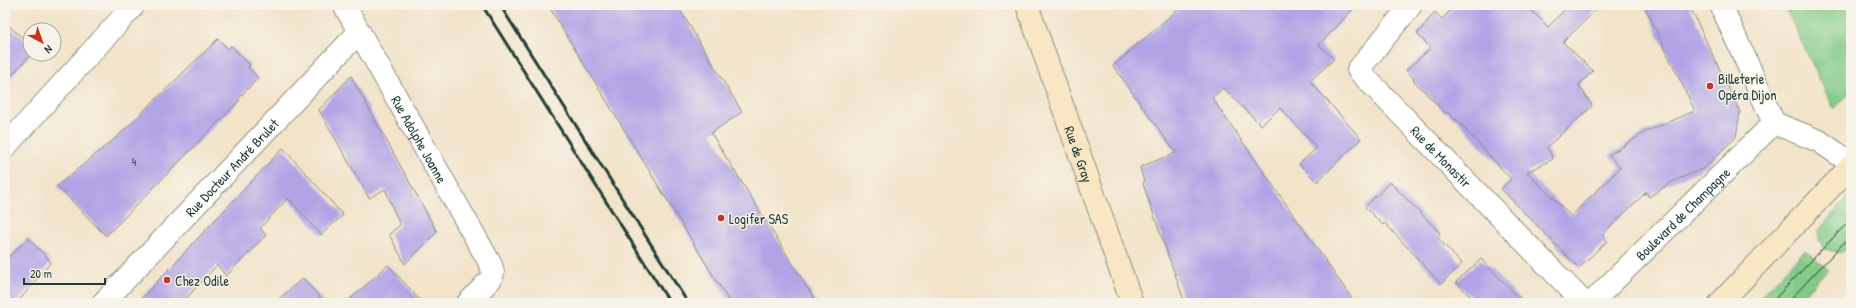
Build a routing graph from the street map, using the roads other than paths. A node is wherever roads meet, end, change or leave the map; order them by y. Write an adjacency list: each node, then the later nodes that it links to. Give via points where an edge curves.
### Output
1 (134, 5): 8 (street)
2 (344, 5): 6 (street, Rue Adolphe Joanne)
3 (1027, 5): 13 (main road, Rue de Gray)
4 (1411, 5): 14 (street, Rue de Monastir, via 1358,70)
5 (1721, 5): 7 (street)
6 (359, 32): 11 (street, Rue Docteur André Brulet); 12 (street, Rue Adolphe Joanne, via 491,265 493,273 490,280)
7 (1774, 123): 9 (street, via 1819,141); 15 (street, Boulevard de Champagne)
8 (5, 147)
9 (1851, 163)
10 (1851, 166): 16 (main road)
11 (104, 303)
12 (468, 303)
13 (1132, 303)
14 (1584, 303)
15 (1591, 303)
16 (1720, 303)

